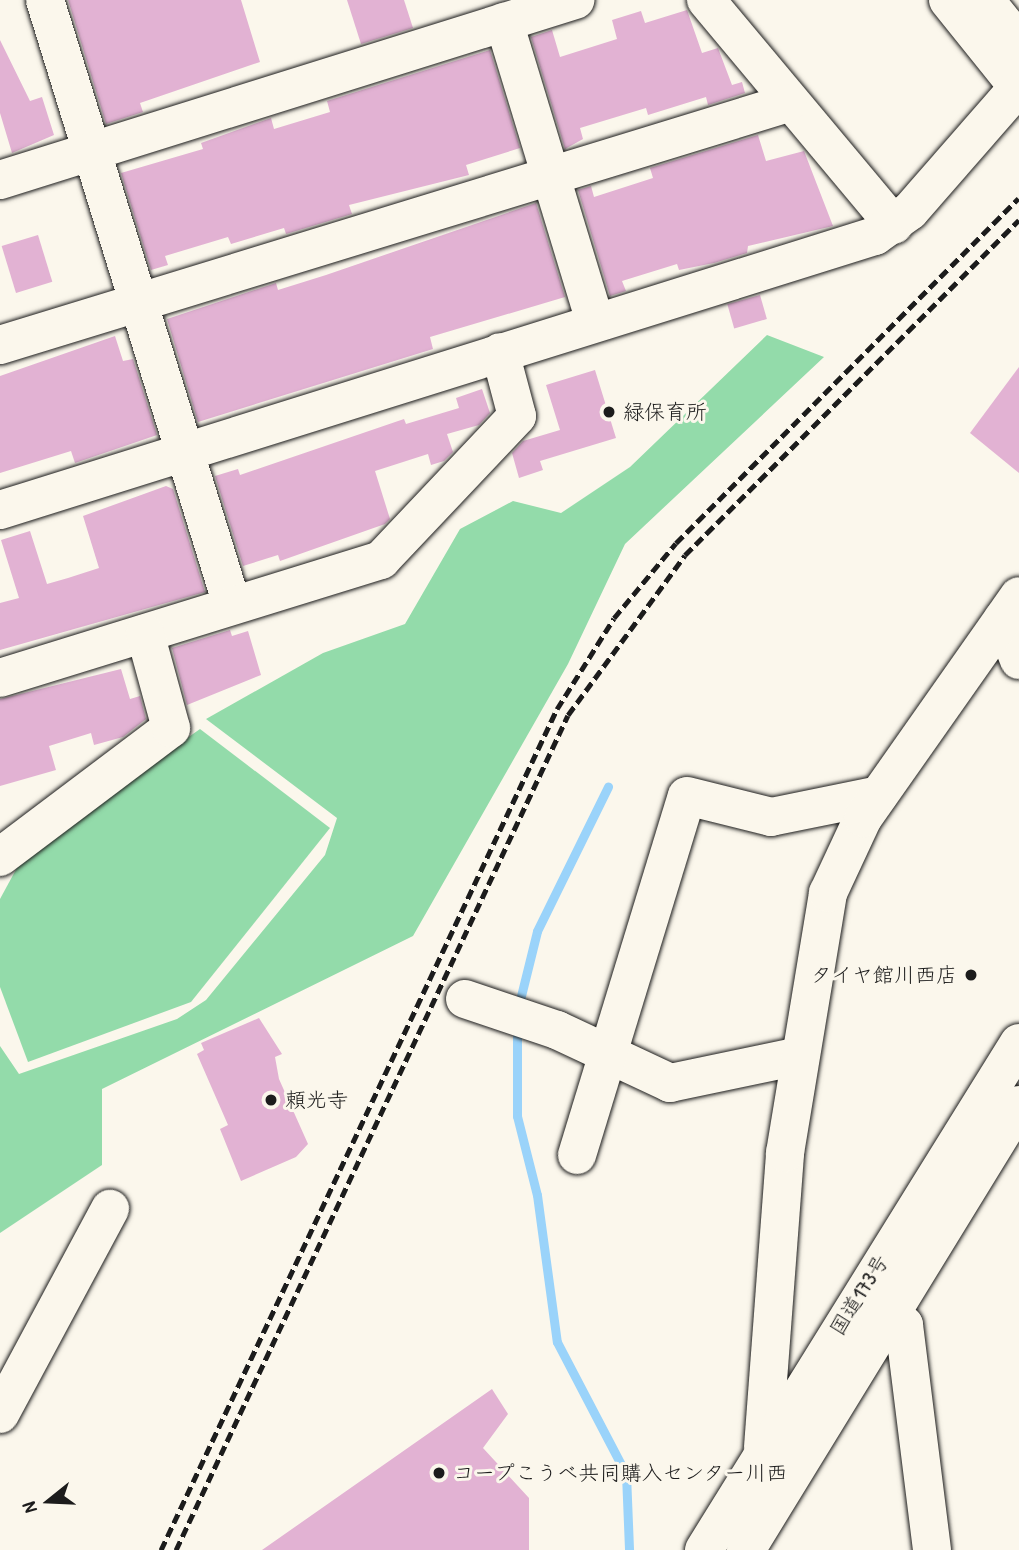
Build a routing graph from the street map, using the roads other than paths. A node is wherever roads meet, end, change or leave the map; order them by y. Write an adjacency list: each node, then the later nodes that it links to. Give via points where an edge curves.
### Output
1 (45, 0): 10 (main road)
2 (575, 0): 6 (main road)
3 (706, 0): 9 (main road)
4 (947, 0): 8 (main road)
5 (985, 0): 7 (main road)
6 (504, 22): 10 (main road); 11 (main road)
7 (1019, 43)
8 (1019, 87): 13 (main road)
9 (789, 103): 11 (main road); 13 (main road)
10 (92, 151): 12 (main road); 14 (main road)
11 (551, 176): 14 (main road); 15 (main road)
12 (0, 180)
13 (894, 225): 15 (main road)
14 (138, 302): 16 (main road); 18 (main road)
15 (595, 322): 17 (main road)
16 (0, 345)
17 (500, 352): 18 (main road); 20 (main road, via 517,416 381,560)
18 (184, 452): 19 (main road); 20 (main road)
19 (0, 510)
20 (232, 606): 22 (main road)
21 (1011, 608): 23 (main road); 25 (main road)
22 (145, 633): 24 (main road); 26 (main road, via 172,728)
23 (1019, 660)
24 (0, 677)
25 (879, 795): 29 (main road, via 771,817 687,796); 30 (main road, via 828,893)
26 (0, 857)
27 (465, 999): 29 (main road)
28 (1019, 1043): 34 (main road, 国道173号)
29 (610, 1053): 30 (main road, via 670,1083); 32 (main road)
30 (799, 1056): 36 (main road, via 785,1153)
31 (1019, 1105): 34 (main road, 国道173号)
32 (577, 1155)
33 (110, 1209): 35 (main road)
34 (876, 1299): 36 (main road, 国道173号); 38 (main road, 国道173号); 39 (main road, via 904,1325)
35 (0, 1414)
36 (763, 1447): 37 (main road, 国道173号)
37 (704, 1550)
38 (746, 1550)
39 (932, 1550)

